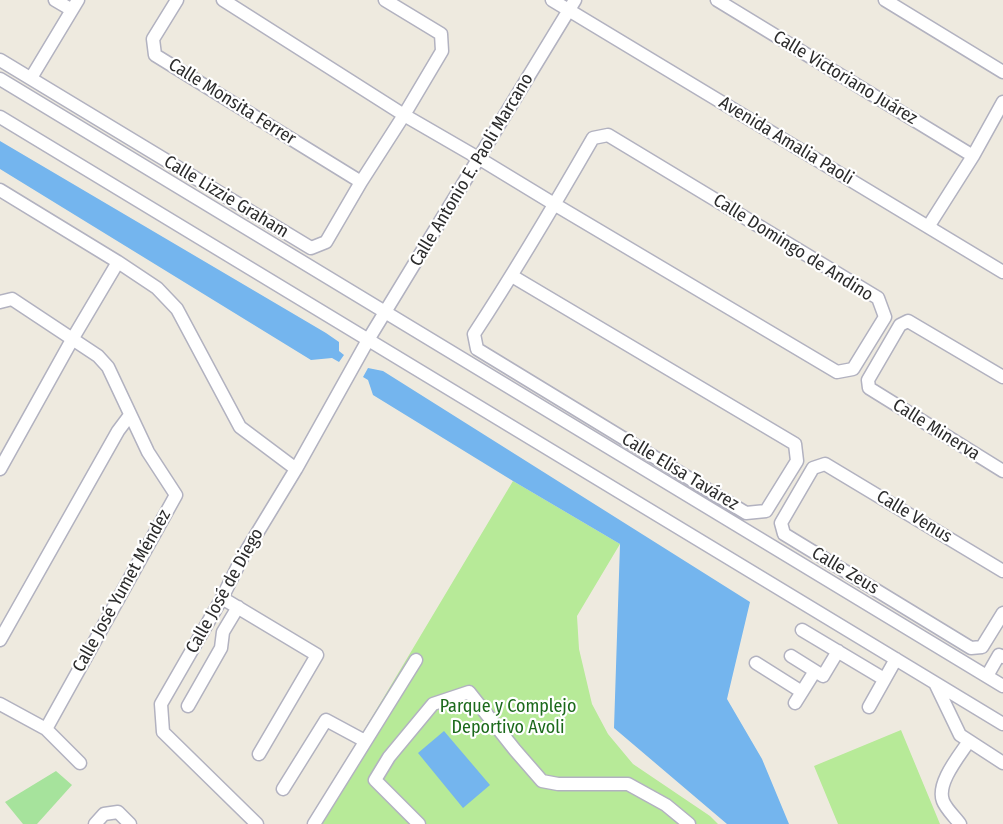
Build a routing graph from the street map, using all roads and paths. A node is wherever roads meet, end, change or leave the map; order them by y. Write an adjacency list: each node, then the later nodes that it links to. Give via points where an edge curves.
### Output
1 (55, 0): 8 (street)
2 (177, 0): 19 (street, Calle Monsita Ferrer, via 153,39 155,55)
3 (223, 0): 15 (street, Calle Domingo de Andino)
4 (385, 0): 15 (street, via 441,34 442,51)
5 (552, 0): 9 (street, Avenida Amalia Paoli)
6 (717, 0): 17 (street, Calle Victoriano Juárez)
7 (885, 0): 11 (street)
8 (75, 5): 12 (street)
9 (572, 5): 18 (street, Calle Antonio E. Paoli Marcano); 22 (street, Avenida Amalia Paoli)
10 (0, 60): 12 (street, Calle Lizzie Graham)
11 (1003, 72)
12 (31, 78): 19 (street, Calle Lizzie Graham, via 310,248 326,242)
13 (0, 79): 27 (street)
14 (1003, 102): 17 (street)
15 (404, 115): 18 (street, Calle Domingo de Andino); 19 (street, Calle Lizzie Graham)
16 (0, 117): 29 (street)
17 (973, 156): 22 (street)
18 (480, 159): 21 (street, Calle Domingo de Andino); 27 (street, Calle Antonio E. Paoli Marcano)
19 (361, 182)
20 (0, 190): 23 (street)
21 (554, 204): 21 (street, Calle Domingo de Andino, via 837,372 853,369 885,317 878,298 608,135 593,138); 25 (street, Calle Elisa Tavárez)
22 (928, 227): 24 (street, Avenida Amalia Paoli)
23 (118, 262): 28 (street); 34 (street, via 157,288 177,309 240,428)
24 (1003, 272)
25 (512, 276): 25 (street, Calle Elisa Tavárez, via 795,444 797,461 766,511 746,513 477,349 474,334)
26 (0, 302): 28 (street, Calle José Yumet Méndez, via 12,299)
27 (386, 313): 29 (street, Calle Antonio E. Paoli Marcano); 49 (street)
28 (73, 338): 31 (street, Calle José Yumet Méndez, via 108,367); 33 (street)
29 (368, 340): 34 (street, Calle José de Diego); 45 (street)
30 (1003, 376): 35 (street, Calle Minerva, via 908,321 900,325 868,380 869,388)
31 (130, 415): 41 (street); 59 (street, Calle José Yumet Méndez, via 176,495)
32 (825, 464): 36 (street, Calle Venus); 39 (street, Calle Zeus, via 813,468 794,498 781,523 784,534 971,648 982,647)
33 (0, 469)
34 (296, 469): 37 (street, Calle José de Diego)
35 (1003, 471)
36 (1003, 571)
37 (222, 598): 38 (street); 68 (street, Calle José de Diego, via 161,704 163,732)
38 (238, 607): 56 (street, via 223,632 221,648); 62 (street, via 317,655)
39 (1003, 613)
40 (802, 630): 42 (street)
41 (0, 640)
42 (838, 651): 48 (street, via 824,676); 50 (street)
43 (791, 656): 48 (street)
44 (1003, 657): 49 (street, via 999,655)
45 (896, 659): 50 (street); 51 (street)
46 (416, 660): 60 (street)
47 (756, 663): 53 (street)
48 (815, 671): 53 (street)
49 (987, 676): 52 (street)
50 (884, 679): 57 (street)
51 (934, 682): 58 (street); 61 (street, via 957,732)
52 (1003, 686)
53 (802, 692): 54 (street)
54 (795, 703)
55 (0, 704): 59 (street)
56 (188, 706)
57 (869, 707)
58 (1003, 724)
59 (46, 729): 63 (street)
60 (365, 741): 65 (street, via 326,720); 69 (street)
61 (969, 741): 64 (street); 72 (street, via 945,776 941,798)
62 (259, 754)
63 (80, 763)
64 (1003, 763)
65 (283, 789)
66 (95, 824): 67 (street, via 104,814 118,812)
67 (130, 824)
68 (257, 824)
69 (314, 824)
70 (419, 824): 71 (street, via 375,780 433,704 469,692 542,782 628,784 666,805)
71 (689, 824)
72 (960, 824)

